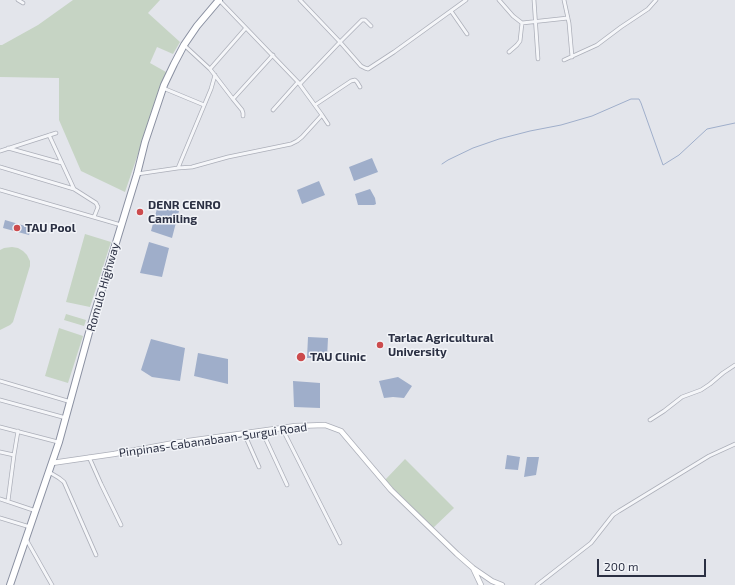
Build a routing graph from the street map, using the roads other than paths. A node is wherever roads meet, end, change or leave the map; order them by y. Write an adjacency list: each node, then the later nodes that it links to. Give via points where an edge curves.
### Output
1 (18, 0): 10 (street)
2 (219, 0): 17 (street); 20 (highway, Romulo Highway)
3 (300, 0): 11 (street)
4 (306, 0): 11 (street)
5 (466, 0): 12 (street)
6 (499, 0): 15 (street)
7 (534, 0): 14 (street)
8 (564, 0): 13 (street)
9 (656, 0): 23 (street, via 648,9 598,45)
10 (23, 3)
11 (303, 4): 19 (street)
12 (451, 11): 18 (street); 19 (street, via 368,69 361,66)
13 (568, 18): 14 (street); 23 (street)
14 (535, 21): 15 (street); 24 (street)
15 (522, 23): 21 (street, via 520,41)
16 (371, 26): 19 (street, via 362,20)
17 (246, 28): 22 (street); 26 (street)
18 (467, 34)
19 (340, 42): 28 (street)
20 (184, 45): 26 (street); 30 (highway, Romulo Highway)
21 (509, 52)
22 (273, 55): 28 (street); 31 (street)
23 (572, 57): 25 (street)
24 (538, 59)
25 (564, 60)
26 (210, 69): 27 (street)
27 (215, 75): 31 (street); 32 (street)
28 (299, 83): 33 (street); 34 (street)
29 (360, 87): 33 (street, via 355,80 351,81)
30 (163, 88): 32 (street); 45 (highway, Romulo Highway)
31 (233, 100): 36 (street, via 243,111)
32 (204, 105): 44 (street)
33 (315, 105): 35 (street)
34 (274, 110)
35 (322, 115): 37 (street); 44 (street, via 302,137 291,144)
36 (243, 116)
37 (328, 124)
38 (56, 133): 39 (street)
39 (49, 135): 40 (street); 42 (street)
40 (8, 148): 41 (street); 42 (street)
41 (0, 151)
42 (62, 163): 46 (street)
43 (0, 167): 46 (street)
44 (178, 168): 45 (street)
45 (137, 174): 49 (highway, Romulo Highway)
46 (74, 189): 48 (street, via 96,203 98,207)
47 (0, 190): 48 (street)
48 (94, 217): 49 (street)
49 (121, 225): 53 (highway, Romulo Highway)
50 (735, 365): 55 (street, via 701,390 682,398)
51 (0, 381): 53 (street)
52 (0, 400): 54 (street)
53 (71, 402): 54 (highway, Romulo Highway)
54 (66, 418): 61 (highway, Romulo Highway)
55 (650, 420)
56 (0, 427): 59 (street)
57 (282, 428): 58 (street, Pinpinas-Cabanabaan-Surgui Road); 77 (street); 79 (street, Pinpinas-Cabanabaan-Surgui Road, via 325,425 341,431 391,490)
58 (262, 431): 60 (street, Pinpinas-Cabanabaan-Surgui Road); 69 (street)
59 (18, 432): 61 (street); 64 (street)
60 (244, 433): 65 (street, Pinpinas-Cabanabaan-Surgui Road); 67 (street)
61 (59, 442): 66 (highway, Romulo Highway)
62 (735, 444): 84 (street, via 709,456 613,515 591,543)
63 (0, 452): 64 (street)
64 (14, 455): 71 (street)
65 (89, 457): 66 (street, Pinpinas-Cabanabaan-Surgui Road); 74 (street)
66 (52, 462): 68 (highway, Romulo Highway)
67 (258, 467)
68 (49, 472): 72 (highway, Romulo Highway); 78 (street, via 64,482)
69 (287, 485)
70 (0, 499): 71 (street)
71 (8, 501): 72 (street)
72 (36, 511): 75 (highway, Romulo Highway)
73 (0, 518): 75 (street)
74 (121, 525)
75 (30, 527): 76 (highway, Romulo Highway)
76 (26, 539): 80 (highway, Romulo Highway); 81 (street)
77 (340, 543)
78 (96, 555)
79 (473, 568): 82 (street); 83 (street, Pinpinas-Cabanabaan-Surgui Road)
80 (10, 585)
81 (52, 585)
82 (481, 585)
83 (502, 585)
84 (537, 585)

